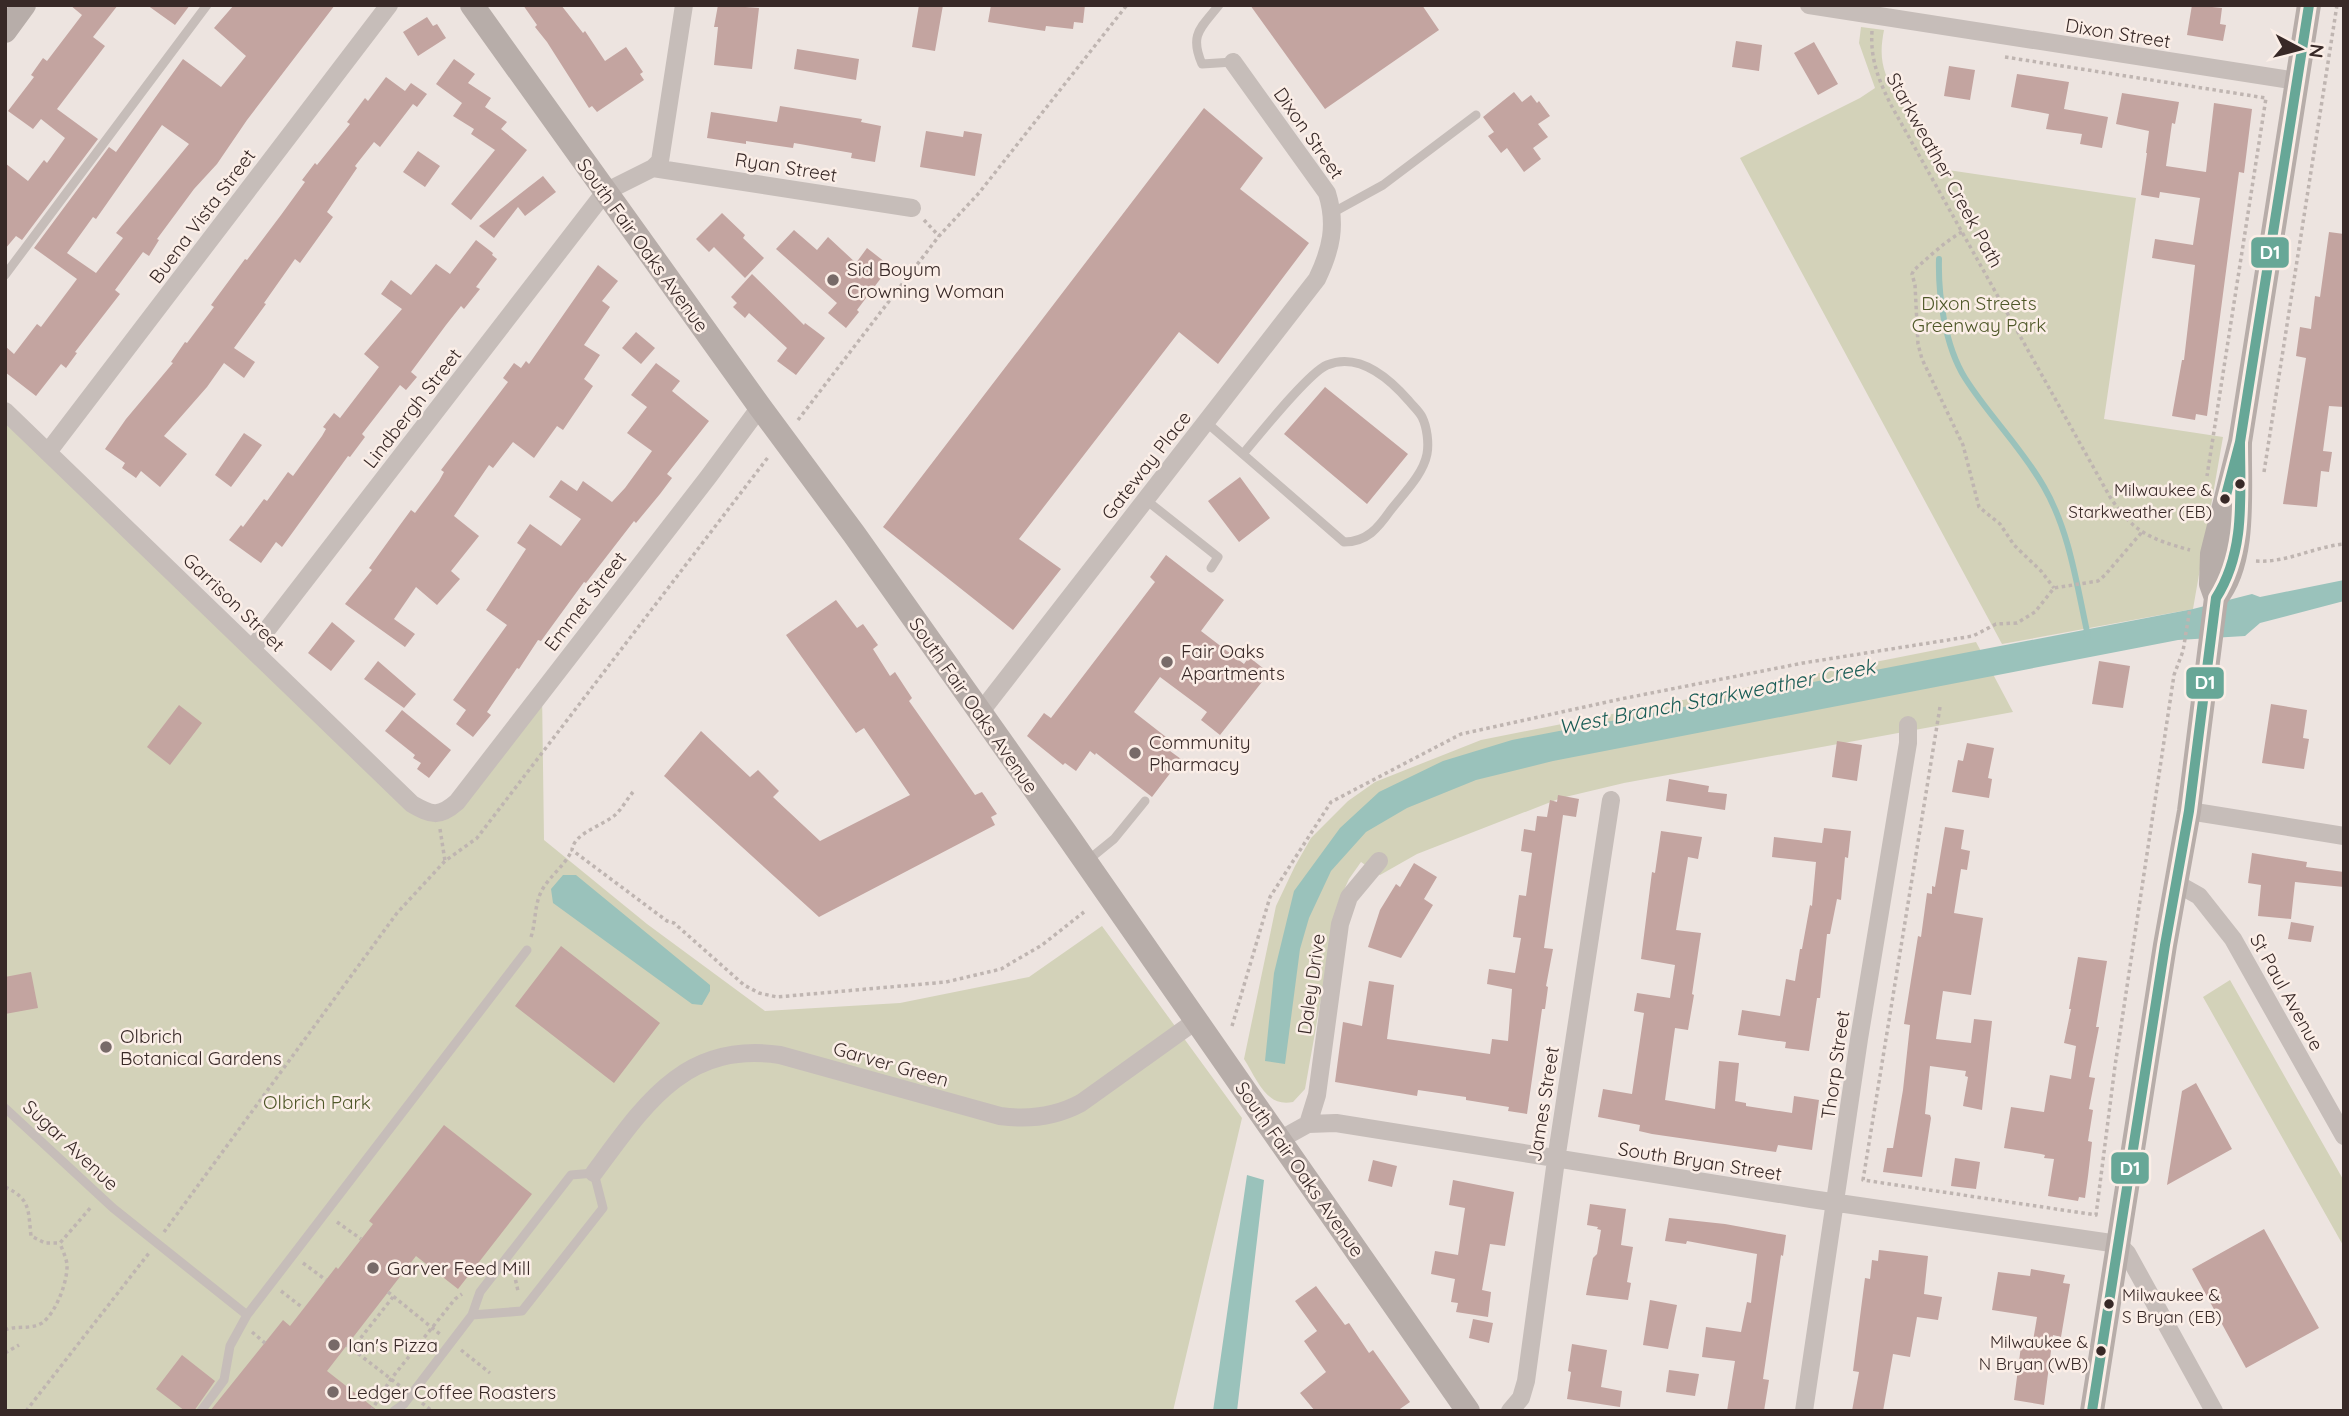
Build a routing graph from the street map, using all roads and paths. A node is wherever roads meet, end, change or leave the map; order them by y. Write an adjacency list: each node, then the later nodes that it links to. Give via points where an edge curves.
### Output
1 (24, 5): 12 (street)
2 (206, 5): 23 (lane)
3 (389, 5): 28 (street, Buena Vista Street)
4 (472, 5): 18 (street, South Fair Oaks Avenue)
5 (684, 5): 17 (street, via 660,161)
6 (1127, 5): 27 (path, via 979,193 939,236)
7 (1219, 5): 14 (lane, via 1199,31 1195,50 1202,64)
8 (1809, 5): 11 (street, Dixon Street)
9 (2309, 5): 15 (street)
10 (2337, 5): 30 (path)
11 (1872, 15): 15 (street, Dixon Street); 21 (path, Starkweather Creek Path, via 1876,75)
12 (5, 31)
13 (1994, 55): 31 (path, via 2266,98)
14 (1233, 62): 20 (street, Dixon Street, via 1327,193)
15 (2297, 81): 47 (street, via 2240,442 2238,535 2231,572 2216,598)
16 (1476, 115): 20 (lane, via 1383,185)
17 (653, 168): 18 (street); 19 (street, Ryan Street)
18 (605, 192): 24 (street, South Fair Oaks Avenue); 40 (street, Lindbergh Street)
19 (912, 208)
20 (1332, 213): 22 (street, Dixon Street)
21 (1962, 232): 33 (path, Starkweather Creek Path, via 2110,497); 38 (path, via 1912,274 1918,344 1964,445 1979,507 2000,524)
22 (1333, 236): 26 (street, Gateway Place, via 1317,279)
23 (5, 275)
24 (760, 407): 27 (street, South Fair Oaks Avenue); 48 (street, Emmet Street, via 457,802)
25 (5, 411): 28 (street, Garrison Street)
26 (1206, 422): 29 (lane); 32 (street, Gateway Place)
27 (783, 438): 42 (street, South Fair Oaks Avenue); 51 (path, via 477,838)
28 (48, 452): 40 (street, Garrison Street)
29 (1243, 454): 29 (lane, via 1345,542 1355,542 1380,525 1423,468 1428,452 1422,416 1402,392 1372,368 1350,362 1326,365 1308,380)
30 (2264, 474)
31 (2206, 482)
32 (1146, 500): 37 (lane, via 1218,557); 42 (street, Gateway Place)
33 (2142, 532): 35 (path, Starkweather Creek Path); 38 (path, via 2098,581)
34 (2344, 544): 36 (path, via 2284,559)
35 (2195, 551)
36 (2251, 561)
37 (1211, 568)
38 (2054, 588): 58 (path, via 2035,612 2017,623 1996,624 1973,636 1803,663 1461,734 1331,802 1270,897)
39 (2191, 604): 41 (path, via 2174,675 2096,1215 1863,1180)
40 (252, 649): 48 (street, Garrison Street, via 412,804)
41 (1940, 707)
42 (979, 714): 53 (street, South Fair Oaks Avenue)
43 (1908, 726): 67 (street, Thorp Street)
44 (633, 792): 50 (path, via 617,814 579,836)
45 (1611, 800): 63 (street, James Street)
46 (1145, 801): 53 (lane, via 1114,839)
47 (2189, 811): 49 (street); 54 (street)
48 (438, 814): 51 (path)
49 (2344, 836)
50 (572, 850): 55 (path, via 674,923 744,985 777,997 946,982 1001,969); 56 (path, via 540,893)
51 (445, 861): 71 (path, via 397,913)
52 (1379, 861): 60 (street, Daley Drive, via 1349,897 1340,924 1317,1096)
53 (1086, 862): 57 (street, South Fair Oaks Avenue)
54 (2176, 883): 61 (street, St Paul Avenue, via 2199,896 2233,939); 72 (street)
55 (1084, 912)
56 (527, 950): 68 (lane)
57 (1197, 1020): 62 (street, South Fair Oaks Avenue); 64 (street, Garver Green, via 1081,1103 1066,1112 1034,1118 1000,1116 780,1055 724,1055 672,1080)
58 (1232, 1026)
59 (5, 1108): 66 (lane, Sugar Avenue)
60 (1308, 1124): 62 (street); 63 (street, South Bryan Street, via 1336,1124)
61 (2344, 1136)
62 (1281, 1139): 91 (street, South Fair Oaks Avenue)
63 (1556, 1160): 67 (street, South Bryan Street); 92 (street, James Street, via 1526,1381 1521,1398)
64 (594, 1173): 79 (lane, via 571,1175 480,1292); 79 (lane, via 603,1208 522,1311)
65 (5, 1187): 70 (path, via 20,1194 29,1209 31,1236 45,1243)
66 (100, 1197): 70 (path); 71 (lane, Sugar Avenue)
67 (1836, 1203): 72 (street, South Bryan Street); 93 (street, Thorp Street)
68 (325, 1213): 69 (path); 73 (lane)
69 (361, 1239)
70 (60, 1243): 80 (path, via 67,1263 62,1296 43,1322)
71 (156, 1243): 78 (lane, Sugar Avenue); 87 (path)
72 (2118, 1244): 94 (street); 95 (street)
73 (293, 1255): 74 (path); 75 (lane)
74 (326, 1280)
75 (271, 1283): 77 (path); 78 (lane)
76 (393, 1297): 83 (path)
77 (303, 1308)
78 (247, 1315): 88 (lane, via 230,1346 224,1380)
79 (472, 1315): 85 (lane)
80 (5, 1330)
81 (19, 1345): 84 (path)
82 (347, 1345): 83 (path)
83 (352, 1349): 85 (path)
84 (5, 1353)
85 (411, 1395): 86 (lane); 90 (path)
86 (404, 1407): 89 (lane)
87 (26, 1411)
88 (201, 1411)
89 (394, 1411)
90 (432, 1411)
91 (1468, 1411)
92 (1510, 1411)
93 (1804, 1411)
94 (2092, 1411)
95 (2214, 1411)

